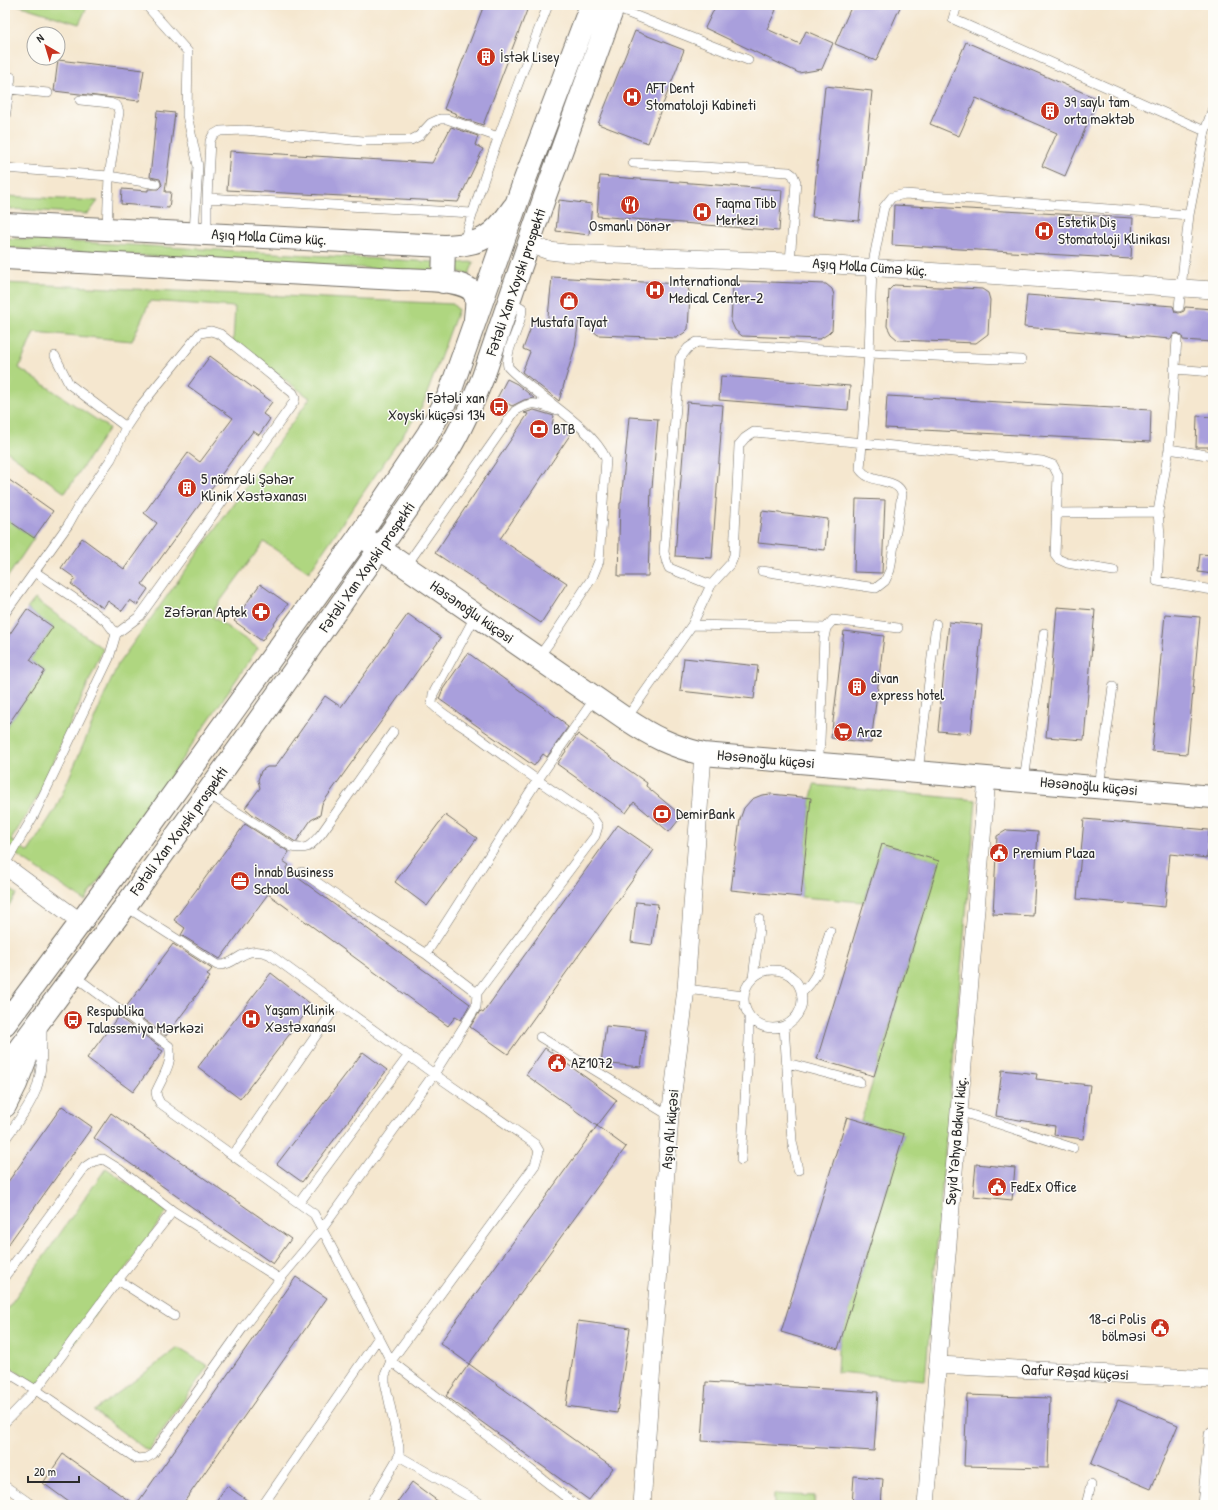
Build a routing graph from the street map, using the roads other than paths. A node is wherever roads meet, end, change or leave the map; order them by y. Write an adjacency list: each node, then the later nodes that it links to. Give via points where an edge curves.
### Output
1 (146, 5): 25 (lane, via 188,52 187,115 198,166)
2 (548, 5): 14 (lane)
3 (591, 5): 20 (main road, Fətəli Xan Xoyski prospekti)
4 (957, 5): 13 (lane, via 953,19)
5 (613, 6): 6 (lane); 26 (main road, Fətəli Xan Xoyski prospekti)
6 (748, 60)
7 (11, 77): 8 (lane)
8 (9, 89): 9 (lane); 12 (lane)
9 (48, 93)
10 (80, 100): 17 (lane, via 117,106 119,112)
11 (1213, 108): 13 (lane)
12 (5, 118)
13 (1205, 131): 22 (lane)
14 (498, 137): 19 (lane, via 440,118 411,140 363,141 244,130 220,131 213,135 210,141); 21 (lane)
15 (633, 163): 29 (lane, via 788,172 793,175 796,182)
16 (5, 168): 17 (lane)
17 (110, 176): 18 (lane); 24 (lane)
18 (156, 184)
19 (207, 198): 21 (lane); 25 (lane)
20 (516, 204): 27 (main road, Aşıq Molla Cümə küç., via 505,220 483,239); 36 (main road, Fətəli Xan Xoyski prospekti)
21 (472, 213): 27 (lane)
22 (1189, 215): 30 (lane, via 905,194 892,197 884,207); 32 (lane)
23 (5, 224): 24 (main road, Aşıq Molla Cümə küç.)
24 (107, 229): 25 (main road, Aşıq Molla Cümə küç.)
25 (201, 234): 27 (main road, Aşıq Molla Cümə küç.)
26 (528, 244): 29 (street, Aşıq Molla Cümə küç., via 566,253); 34 (main road, Fətəli Xan Xoyski prospekti)
27 (453, 246): 31 (main road)
28 (5, 258): 31 (main road)
29 (790, 262): 30 (street, Aşıq Molla Cümə küç.)
30 (872, 268): 32 (street, Aşıq Molla Cümə küç.); 38 (lane)
31 (442, 282): 36 (main road, via 455,283 471,290 476,301)
32 (1182, 288): 33 (street, Aşıq Molla Cümə küç.); 35 (lane)
33 (1213, 290)
34 (509, 301): 43 (lane, via 522,308 522,313 507,360 508,367); 51 (main road, Fətəli Xan Xoyski prospekti, via 474,402 460,430)
35 (1179, 307)
36 (475, 320): 50 (main road, Fətəli Xan Xoyski prospekti, via 449,395 439,415)
37 (1177, 339): 41 (lane)
38 (869, 353): 40 (lane); 45 (lane); 56 (lane, via 697,342 680,358 664,552 669,568)
39 (55, 356): 44 (lane, via 69,384)
40 (1020, 360)
41 (1174, 369): 42 (lane); 46 (lane)
42 (1213, 372)
43 (560, 411): 52 (lane, via 536,403 526,405 515,412); 66 (lane, via 587,434 602,450 606,459 599,561 592,578)
44 (126, 427): 54 (lane, via 111,459); 65 (lane, via 200,333 220,334 296,397 140,616)
45 (863, 442): 49 (lane, via 1042,461 1053,465 1058,475); 53 (lane, via 860,469 863,474 896,485 902,494 890,570 885,581 876,588); 56 (lane, via 754,432 745,438 739,445 734,555 731,563)
46 (1169, 449): 47 (lane); 48 (lane)
47 (1213, 456)
48 (1158, 512): 49 (lane); 57 (lane, via 1160,535 1157,581)
49 (1056, 513): 55 (lane, via 1055,555 1058,559)
50 (360, 535): 51 (main road, Həsənoğlu küçəsi); 84 (main road, Fətəli Xan Xoyski prospekti)
51 (380, 548): 52 (main road, Həsənoğlu küçəsi); 78 (main road, Fətəli Xan Xoyski prospekti)
52 (406, 566): 59 (main road, Həsənoğlu küçəsi)
53 (762, 571)
54 (35, 572): 58 (lane); 65 (lane, via 107,622)
55 (1114, 572)
56 (711, 586): 61 (lane)
57 (1213, 590)
58 (5, 612)
59 (476, 615): 66 (main road, Həsənoğlu küçəsi); 76 (lane, via 433,694 432,704)
60 (936, 624): 73 (lane)
61 (692, 625): 62 (lane); 69 (lane)
62 (826, 628): 63 (lane, via 833,620); 72 (lane)
63 (898, 628)
64 (1044, 633): 75 (lane)
65 (116, 634): 80 (lane, via 109,658 34,815)
66 (538, 658): 68 (main road, Həsənoğlu küçəsi)
67 (1113, 687): 77 (lane)
68 (595, 697): 69 (main road, Həsənoğlu küçəsi); 76 (lane)
69 (626, 719): 71 (main road, Həsənoğlu küçəsi, via 664,742)
70 (393, 732): 78 (lane, via 321,834 302,849 292,847)
71 (703, 754): 72 (main road, Həsənoğlu küçəsi); 89 (street, Aşıq Alı küçəsi)
72 (818, 764): 73 (main road, Həsənoğlu küçəsi)
73 (918, 772): 74 (main road, Həsənoğlu küçəsi)
74 (987, 778): 75 (main road, Həsənoğlu küçəsi); 105 (street, Seyid Yəhya Bakuvi küç.)
75 (1024, 780): 77 (main road, Həsənoğlu küçəsi)
76 (537, 781): 86 (lane); 90 (lane, via 592,817 598,826 595,836)
77 (1099, 787): 79 (main road, Həsənoğlu küçəsi)
78 (207, 793): 82 (main road, Fətəli Xan Xoyski prospekti)
79 (1213, 797)
80 (5, 865): 84 (street)
81 (302, 872): 86 (lane)
82 (125, 906): 87 (main road, Fətəli Xan Xoyski prospekti); 93 (lane, via 217,965 224,965 248,952 259,951 268,954)
83 (759, 919): 88 (lane)
84 (81, 922): 96 (main road, Fətəli Xan Xoyski prospekti)
85 (830, 931): 91 (lane, via 818,972 810,986)
86 (426, 954): 90 (lane)
87 (73, 975): 95 (main road, Fətəli Xan Xoyski prospekti); 109 (lane, via 169,1046 170,1060 156,1092 160,1103)
88 (753, 978): 91 (lane, via 771,970 781,972 797,983); 92 (lane)
89 (686, 989): 92 (lane); 106 (street, Aşıq Alı küçəsi)
90 (477, 993): 102 (lane, via 476,1007)
91 (801, 993): 97 (lane, via 802,1003 799,1012)
92 (744, 996): 94 (lane)
93 (338, 1004): 99 (lane); 109 (lane)
94 (749, 1015): 97 (lane, via 756,1023 765,1027); 110 (lane)
95 (43, 1016): 101 (main road, Fətəli Xan Xoyski prospekti); 104 (main road); 107 (lane, via 40,1074 36,1090 26,1110)
96 (5, 1024)
97 (784, 1026): 100 (lane)
98 (540, 1037): 106 (lane)
99 (409, 1055): 102 (lane); 112 (lane)
100 (787, 1063): 103 (lane); 111 (lane, via 792,1141)
101 (5, 1068)
102 (434, 1074): 114 (lane); 120 (lane, via 534,1144 539,1151 535,1165)
103 (860, 1082)
104 (5, 1106)
105 (959, 1111): 108 (lane); 121 (street, Seyid Yəhya Bakuvi küç.)
106 (670, 1116): 135 (street, Aşıq Alı küçəsi)
107 (5, 1139)
108 (1073, 1148)
109 (233, 1155): 112 (lane)
110 (741, 1160)
111 (798, 1170)
112 (299, 1203): 114 (lane, via 314,1214)
113 (173, 1211): 115 (lane, via 119,1169 103,1159 94,1161 85,1167); 116 (lane); 117 (lane)
114 (322, 1228): 116 (lane); 119 (lane)
115 (5, 1276)
116 (280, 1279): 124 (lane, via 153,1454 146,1458 137,1459)
117 (118, 1280): 118 (lane); 124 (lane)
118 (174, 1316)
119 (379, 1337): 120 (lane); 131 (lane)
120 (391, 1361): 127 (lane, via 385,1382); 134 (lane)
121 (938, 1365): 123 (street, Qafur Rəşad küçəsi); 136 (street, Seyid Yəhya Bakuvi küç.)
122 (5, 1371): 124 (lane)
123 (1213, 1379)
124 (36, 1390): 125 (lane)
125 (5, 1422)
126 (1213, 1435): 138 (street)
127 (399, 1456): 132 (lane); 133 (lane)
128 (1091, 1485): 137 (lane)
129 (5, 1486): 130 (lane)
130 (32, 1505)
131 (263, 1505)
132 (370, 1505)
133 (483, 1505)
134 (576, 1505)
135 (642, 1505)
136 (926, 1505)
137 (1086, 1505)
138 (1206, 1505)

